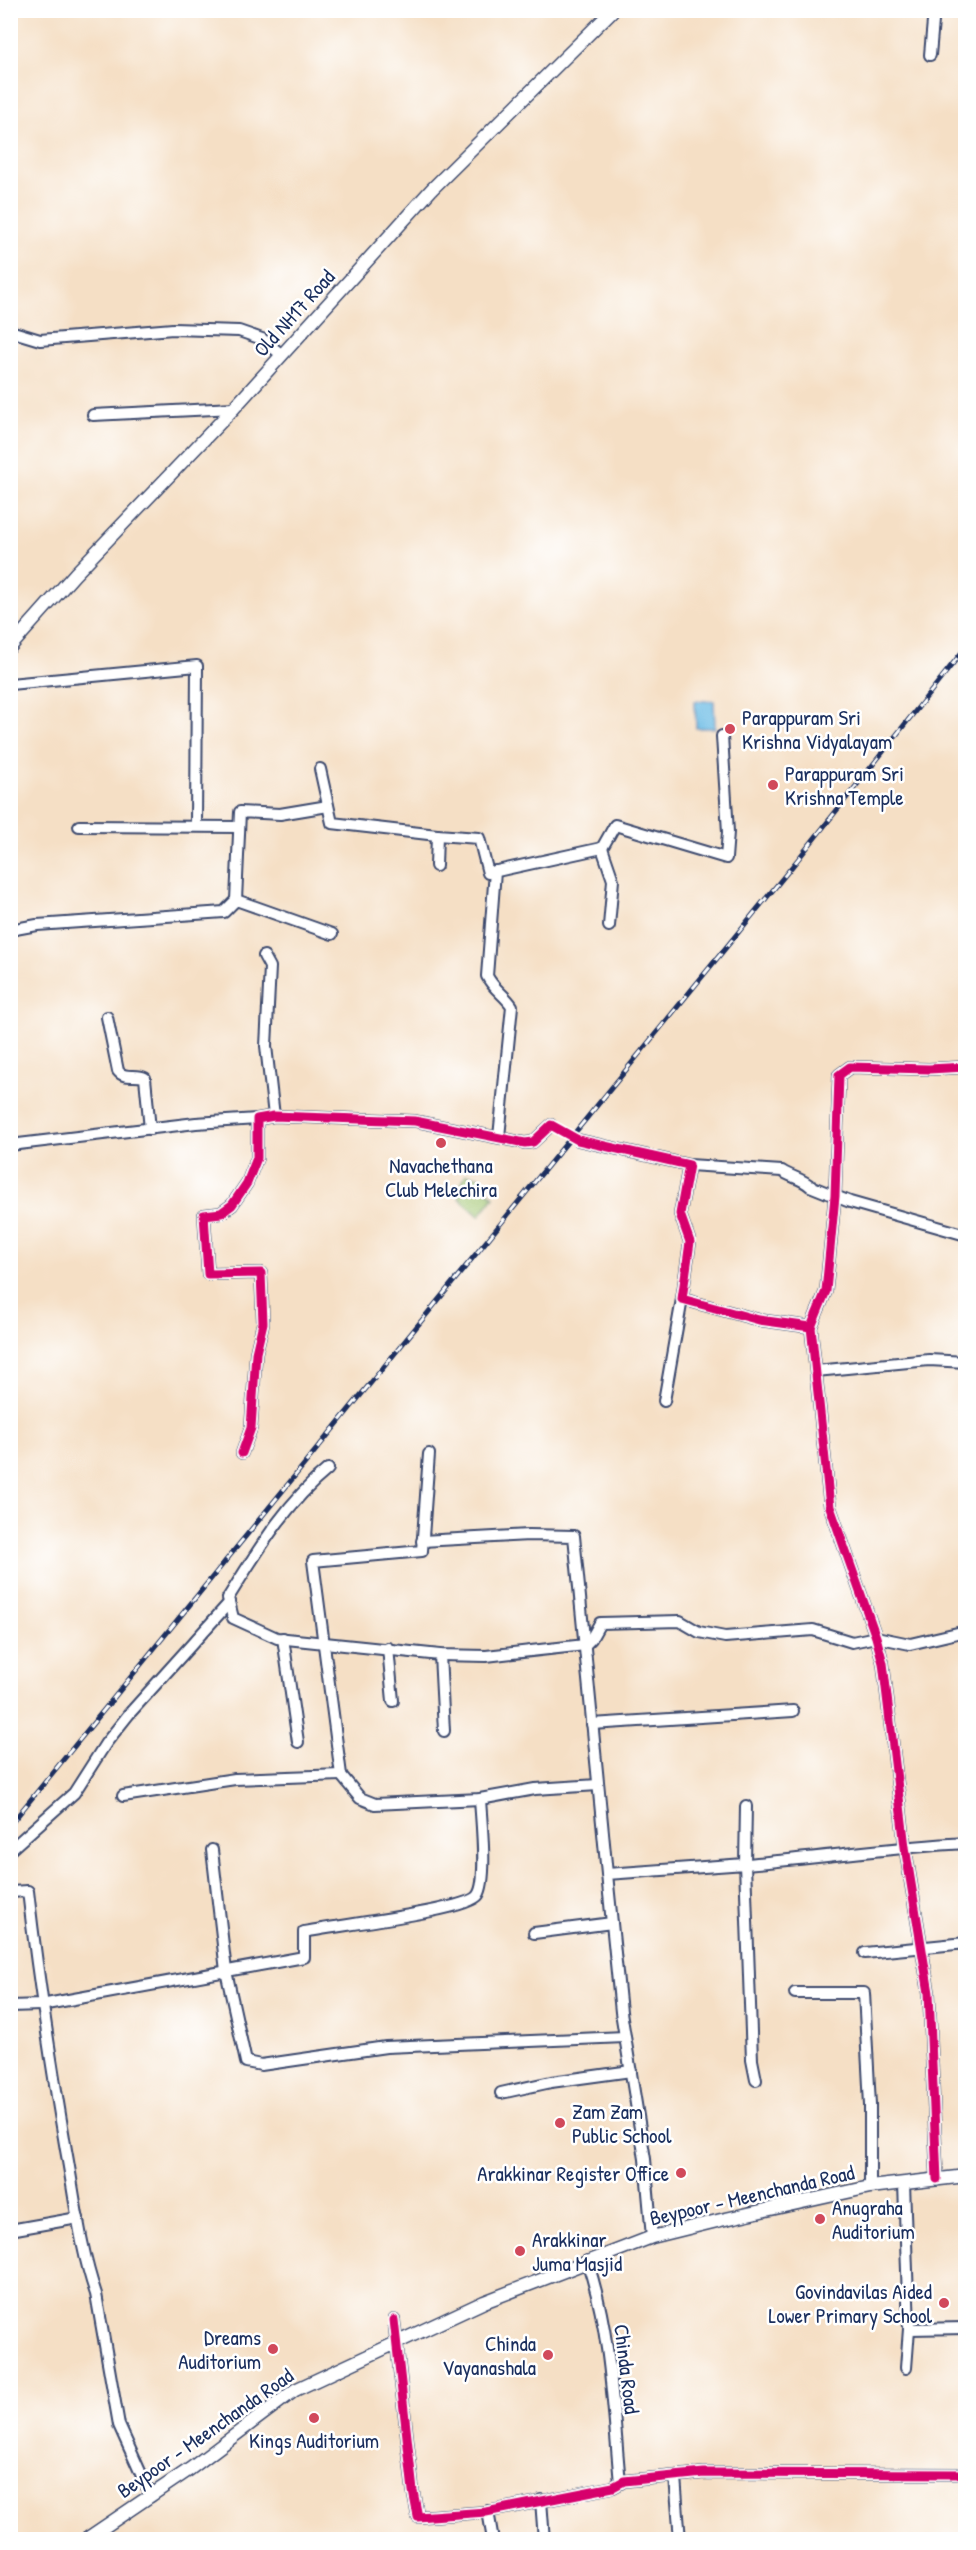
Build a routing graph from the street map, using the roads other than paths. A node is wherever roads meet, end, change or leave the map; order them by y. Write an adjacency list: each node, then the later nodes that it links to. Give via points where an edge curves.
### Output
1 (613, 10): 5 (main road, Old NH17 Road, via 432,189)
2 (934, 10): 3 (street)
3 (930, 55)
4 (10, 331): 5 (street, via 40,340 173,328 239,331 262,339)
5 (282, 355): 6 (main road, Old NH17 Road)
6 (234, 408): 7 (street); 8 (main road, Old NH17 Road)
7 (93, 414)
8 (10, 647)
9 (10, 684): 14 (street, via 197,666)
10 (722, 736): 17 (street, via 726,858 615,825)
11 (320, 769): 12 (street)
12 (328, 806): 15 (street, via 280,813 240,812); 16 (street, via 332,823)
13 (79, 826): 14 (street)
14 (196, 826): 15 (street)
15 (239, 827): 20 (street)
16 (437, 835): 18 (street); 19 (street, via 479,838 488,873)
17 (602, 848): 19 (street); 21 (street, via 613,880)
18 (436, 866)
19 (495, 871): 31 (street, via 487,976 494,990 512,1006)
20 (236, 900): 22 (street, via 224,912); 23 (street)
21 (609, 926)
22 (10, 930)
23 (332, 934)
24 (264, 956): 27 (street, via 270,967 266,1046)
25 (107, 1017): 30 (street, via 118,1071 121,1075 145,1078)
26 (966, 1067): 35 (street, via 850,1067 839,1075)
27 (274, 1116): 28 (street); 31 (street, via 409,1120)
28 (257, 1119): 30 (street); 42 (street, via 257,1158 247,1183 232,1205 221,1213 204,1215 208,1274 261,1273 264,1323 256,1353 251,1428)
29 (550, 1125): 31 (street, via 533,1142)
30 (150, 1128): 33 (street)
31 (499, 1137)
32 (578, 1140): 34 (street)
33 (10, 1145)
34 (689, 1166): 35 (street, via 782,1171); 37 (street, via 680,1214 690,1242)
35 (836, 1196): 36 (street); 38 (street, via 826,1291)
36 (966, 1235)
37 (682, 1299): 38 (street, via 759,1320); 41 (street)
38 (811, 1327): 40 (street)
39 (966, 1362): 40 (street, via 929,1360)
40 (816, 1371): 48 (street, via 830,1507)
41 (664, 1401)
42 (242, 1454)
43 (429, 1454): 45 (street)
44 (328, 1469): 46 (street, via 284,1512 228,1598)
45 (422, 1541): 50 (street, via 422,1551 313,1561); 51 (street, via 574,1536)
46 (229, 1603): 49 (street, via 233,1618); 66 (street, via 129,1714 74,1793)
47 (966, 1631): 48 (street, via 910,1644)
48 (876, 1637): 51 (street, via 852,1642 813,1630 725,1637 699,1632 680,1621 629,1622 600,1623); 65 (street, via 883,1663)
49 (283, 1638): 50 (street); 58 (street)
50 (323, 1641): 52 (street); 59 (street)
51 (585, 1645): 53 (street, via 486,1656); 56 (street)
52 (388, 1648): 53 (street); 54 (street)
53 (440, 1655): 57 (street)
54 (393, 1701)
55 (793, 1712): 56 (street)
56 (592, 1724): 60 (street)
57 (444, 1731)
58 (298, 1742)
59 (341, 1775): 61 (street, via 235,1779); 62 (street, via 360,1798 375,1804)
60 (598, 1785): 62 (street, via 535,1789); 69 (street)
61 (123, 1796)
62 (480, 1799): 76 (street, via 483,1876 480,1894 474,1900 449,1908 304,1932 304,1957)
63 (746, 1806): 68 (street)
64 (966, 1843): 65 (street)
65 (905, 1847): 68 (street); 74 (street)
66 (10, 1850)
67 (212, 1850): 76 (street)
68 (745, 1864): 69 (street); 82 (street)
69 (607, 1874): 71 (street)
70 (10, 1892): 78 (street, via 28,1891)
71 (612, 1923): 72 (street); 80 (street)
72 (534, 1933)
73 (966, 1943): 74 (street)
74 (921, 1947): 75 (street); 85 (street, via 929,1993)
75 (865, 1953)
76 (226, 1971): 78 (street); 80 (street, via 246,2062 261,2065 386,2047)
77 (795, 1993): 87 (street, via 864,1993)
78 (41, 2005): 79 (street); 88 (street)
79 (10, 2006)
80 (626, 2037): 81 (street)
81 (631, 2071): 83 (street); 90 (street)
82 (756, 2080)
83 (501, 2092)
84 (966, 2176): 85 (main road, Beypoor - Meenchanda Road)
85 (937, 2179): 86 (main road, Beypoor - Meenchanda Road)
86 (904, 2183): 87 (main road, Beypoor - Meenchanda Road); 93 (street)
87 (870, 2187): 90 (main road, Beypoor - Meenchanda Road)
88 (78, 2218): 89 (street); 100 (street, via 119,2425)
89 (10, 2229)
90 (652, 2237): 91 (main road, Beypoor - Meenchanda Road)
91 (587, 2261): 95 (main road, Beypoor - Meenchanda Road); 99 (street, Chinda Road, via 598,2292)
92 (394, 2320): 95 (street)
93 (909, 2328): 94 (street); 96 (street)
94 (966, 2328)
95 (395, 2342): 100 (main road, Beypoor - Meenchanda Road, via 295,2390); 102 (street, via 417,2517)
96 (906, 2368)
97 (966, 2474): 98 (street, via 704,2473)
98 (675, 2477): 99 (street); 106 (street)
99 (620, 2483): 101 (street)
100 (151, 2496): 103 (main road, Beypoor - Meenchanda Road)
101 (541, 2500): 102 (street); 105 (street)
102 (488, 2511): 104 (street)
103 (85, 2540)
104 (493, 2540)
105 (544, 2540)
106 (680, 2540)

